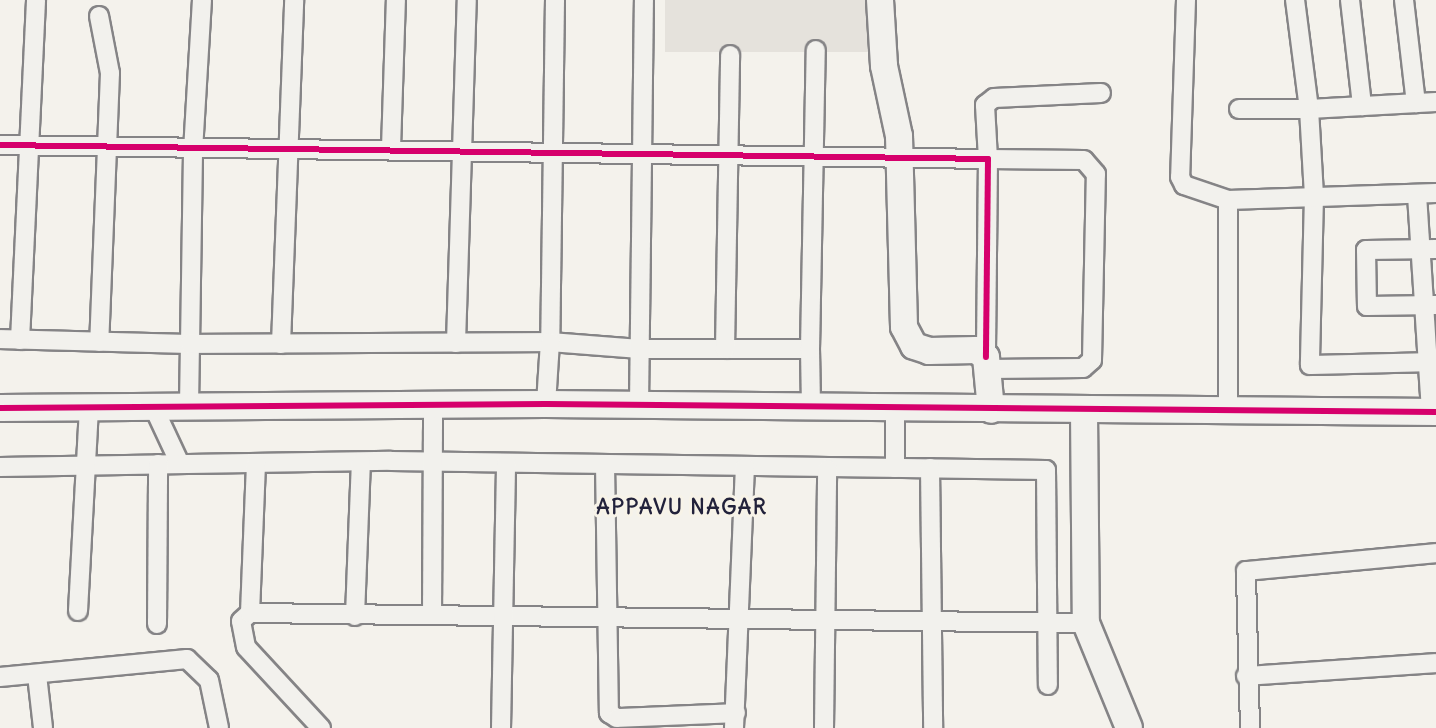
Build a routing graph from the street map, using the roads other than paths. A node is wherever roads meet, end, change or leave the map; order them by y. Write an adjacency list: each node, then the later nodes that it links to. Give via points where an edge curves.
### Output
1 (36, 0): 23 (street)
2 (202, 0): 29 (street)
3 (294, 0): 27 (street)
4 (396, 0): 26 (street)
5 (467, 0): 24 (street)
6 (555, 0): 28 (street)
7 (644, 0): 30 (street)
8 (880, 0): 32 (street)
9 (1186, 0): 38 (street, via 1180,177 1184,184)
10 (1295, 0): 21 (street)
11 (1350, 0): 19 (street)
12 (1404, 0): 18 (street)
13 (99, 16): 25 (street, via 109,52)
14 (816, 50): 33 (street)
15 (730, 55): 31 (street)
16 (1101, 93): 34 (street, via 989,100)
17 (1436, 102): 18 (street)
18 (1416, 103): 19 (street)
19 (1362, 106): 21 (street)
20 (1239, 109): 21 (street)
21 (1309, 109): 37 (street)
22 (0, 145): 23 (street)
23 (30, 146): 25 (street); 42 (street)
24 (464, 147): 26 (street); 28 (street); 45 (street)
25 (105, 148): 29 (street); 43 (street)
26 (391, 148): 27 (street)
27 (290, 149): 29 (street); 47 (street)
28 (552, 150): 30 (street); 44 (street)
29 (193, 151): 46 (street)
30 (645, 153): 31 (street); 48 (street)
31 (729, 153): 33 (street); 49 (street)
32 (897, 154): 33 (street); 34 (street); 52 (street, via 903,327 914,346 976,351)
33 (817, 155): 50 (street)
34 (988, 159): 52 (street); 52 (street, via 1084,160 1096,174 1092,360 1083,368)
35 (1436, 193): 36 (street)
36 (1417, 195): 37 (street); 39 (street)
37 (1314, 196): 38 (street); 51 (street, via 1310,365)
38 (1228, 200): 62 (street)
39 (1428, 250): 40 (street); 40 (street, via 1366,250 1368,306)
40 (1430, 305): 51 (street)
41 (0, 339): 42 (street)
42 (20, 340): 43 (street)
43 (99, 342): 46 (street)
44 (550, 342): 45 (street); 48 (street); 53 (street)
45 (456, 343): 47 (street)
46 (190, 344): 47 (street); 58 (street)
47 (281, 344)
48 (640, 349): 49 (street); 54 (street)
49 (725, 349): 50 (street)
50 (810, 349): 56 (street)
51 (1431, 362): 65 (street)
52 (988, 363): 63 (street)
53 (546, 404): 54 (street); 55 (street)
54 (639, 404): 56 (street)
55 (433, 405): 58 (street); 67 (street)
56 (811, 405): 61 (street)
57 (153, 406): 58 (street); 59 (street); 71 (street)
58 (189, 406)
59 (89, 407): 60 (street); 73 (street)
60 (0, 408)
61 (895, 408): 63 (street); 76 (street)
62 (1228, 409): 64 (street); 65 (street)
63 (991, 410): 64 (street)
64 (1084, 411): 90 (street)
65 (1434, 412)
66 (361, 462): 67 (street); 68 (street); 83 (street)
67 (433, 462): 69 (street); 82 (street)
68 (256, 463): 71 (street); 81 (street)
69 (506, 463): 72 (street); 85 (street)
70 (158, 464): 71 (street); 73 (street); 91 (street)
71 (180, 464)
72 (605, 464): 75 (street); 86 (street)
73 (87, 465): 74 (street); 80 (street)
74 (0, 466)
75 (745, 467): 78 (street); 84 (street)
76 (895, 468): 77 (street); 78 (street)
77 (930, 468): 88 (street); 89 (street, via 1046,470)
78 (827, 469): 87 (street)
79 (1436, 553): 94 (street, via 1246,571)
80 (78, 611)
81 (250, 613): 83 (street); 100 (street, via 241,621 246,647)
82 (432, 615): 83 (street); 85 (street)
83 (355, 616)
84 (743, 617): 86 (street); 87 (street); 97 (street)
85 (506, 619): 86 (street); 101 (street)
86 (607, 619): 97 (street, via 609,713 617,718)
87 (825, 619): 88 (street); 102 (street)
88 (932, 621): 89 (street); 103 (street)
89 (1046, 622): 90 (street); 96 (street)
90 (1086, 623): 104 (street)
91 (157, 624)
92 (1436, 663): 94 (street)
93 (37, 675): 95 (street); 98 (street); 99 (street, via 187,659 209,680)
94 (1246, 676): 105 (street)
95 (0, 677)
96 (1048, 685)
97 (735, 721)
98 (43, 728)
99 (219, 728)
100 (321, 728)
101 (501, 728)
102 (824, 728)
103 (933, 728)
104 (1129, 728)
105 (1250, 728)

